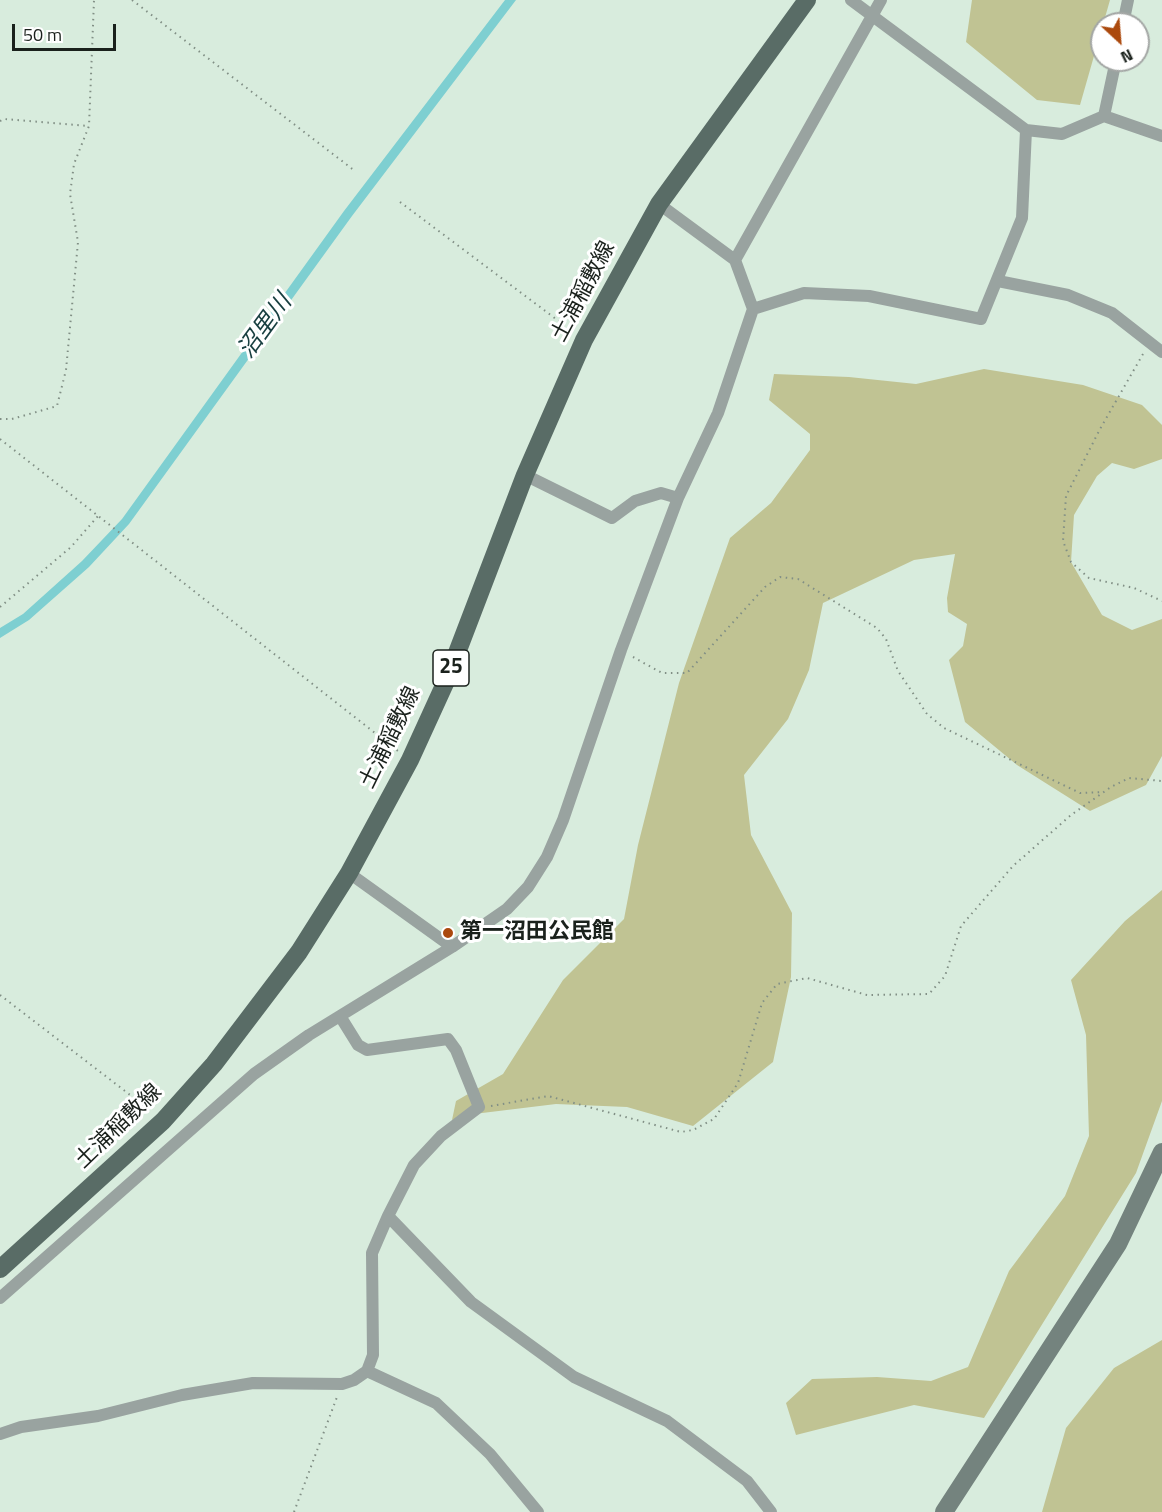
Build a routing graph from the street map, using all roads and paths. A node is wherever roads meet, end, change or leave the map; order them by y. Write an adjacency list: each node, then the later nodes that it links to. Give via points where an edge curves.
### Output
1 (94, 0): 10 (path)
2 (132, 0): 13 (path)
3 (807, 0): 15 (main road, 土浦稲敷線 / 25)
4 (851, 0): 6 (street)
5 (881, 0): 6 (street)
6 (874, 16): 11 (street); 16 (street)
7 (1113, 72): 8 (street)
8 (1104, 116): 11 (street, via 1062,135); 12 (street)
9 (0, 121): 10 (path)
10 (89, 126): 22 (path, via 74,164 70,194 78,242 66,370 57,406 12,419)
11 (1026, 130): 17 (street, via 1022,218)
12 (1162, 136)
13 (355, 171)
14 (400, 201): 19 (path)
15 (659, 204): 16 (street); 19 (main road, 土浦稲敷線 / 25)
16 (735, 260): 18 (street)
17 (998, 281): 18 (street, via 981,319 869,296 815,293); 20 (street, via 1068,295 1112,313)
18 (753, 309): 25 (street, via 718,413)
19 (584, 340): 24 (main road, 土浦稲敷線 / 25)
20 (1149, 344): 21 (street); 27 (path, via 1066,496 1063,541 1071,562 1089,578 1134,588)
21 (1162, 352)
22 (0, 418)
23 (0, 439): 26 (path)
24 (525, 475): 25 (street, via 612,518 635,501 661,493); 30 (main road, 土浦稲敷線 / 25, via 447,679)
25 (678, 498): 29 (street)
26 (98, 516): 28 (path, via 71,547); 30 (path)
27 (1162, 601)
28 (0, 607)
29 (621, 650): 32 (path, via 662,673 687,673 765,587 780,577 798,579 877,628 927,714 944,728 1080,793); 34 (street, via 547,857 507,909)
30 (410, 760): 33 (main road, 土浦稲敷線 / 25)
31 (1162, 781): 32 (path, via 1129,778)
32 (1103, 792): 37 (path, via 1013,866 961,926 945,976 929,994 867,995 807,978 777,984 762,1003 738,1083 714,1119 693,1131 681,1132 548,1096)
33 (349, 873): 34 (street); 38 (main road, 土浦稲敷線 / 25, via 299,952 214,1064)
34 (452, 947): 36 (street)
35 (0, 995): 38 (path)
36 (340, 1016): 37 (street, via 358,1045 367,1050 448,1039); 42 (street, via 254,1074)
37 (478, 1107): 40 (street, via 441,1136 414,1165)
38 (163, 1121): 41 (main road, 土浦稲敷線 / 25)
39 (1162, 1152): 49 (street, via 1118,1244)
40 (388, 1216): 43 (street, via 372,1253 373,1355); 48 (street, via 471,1302 574,1377 667,1421 747,1481)
41 (0, 1269)
42 (0, 1298)
43 (367, 1371): 44 (street); 47 (street, via 436,1403 490,1454)
44 (342, 1384): 45 (street, via 254,1383); 46 (path)
45 (0, 1434)
46 (294, 1512)
47 (538, 1512)
48 (771, 1512)
49 (944, 1512)

